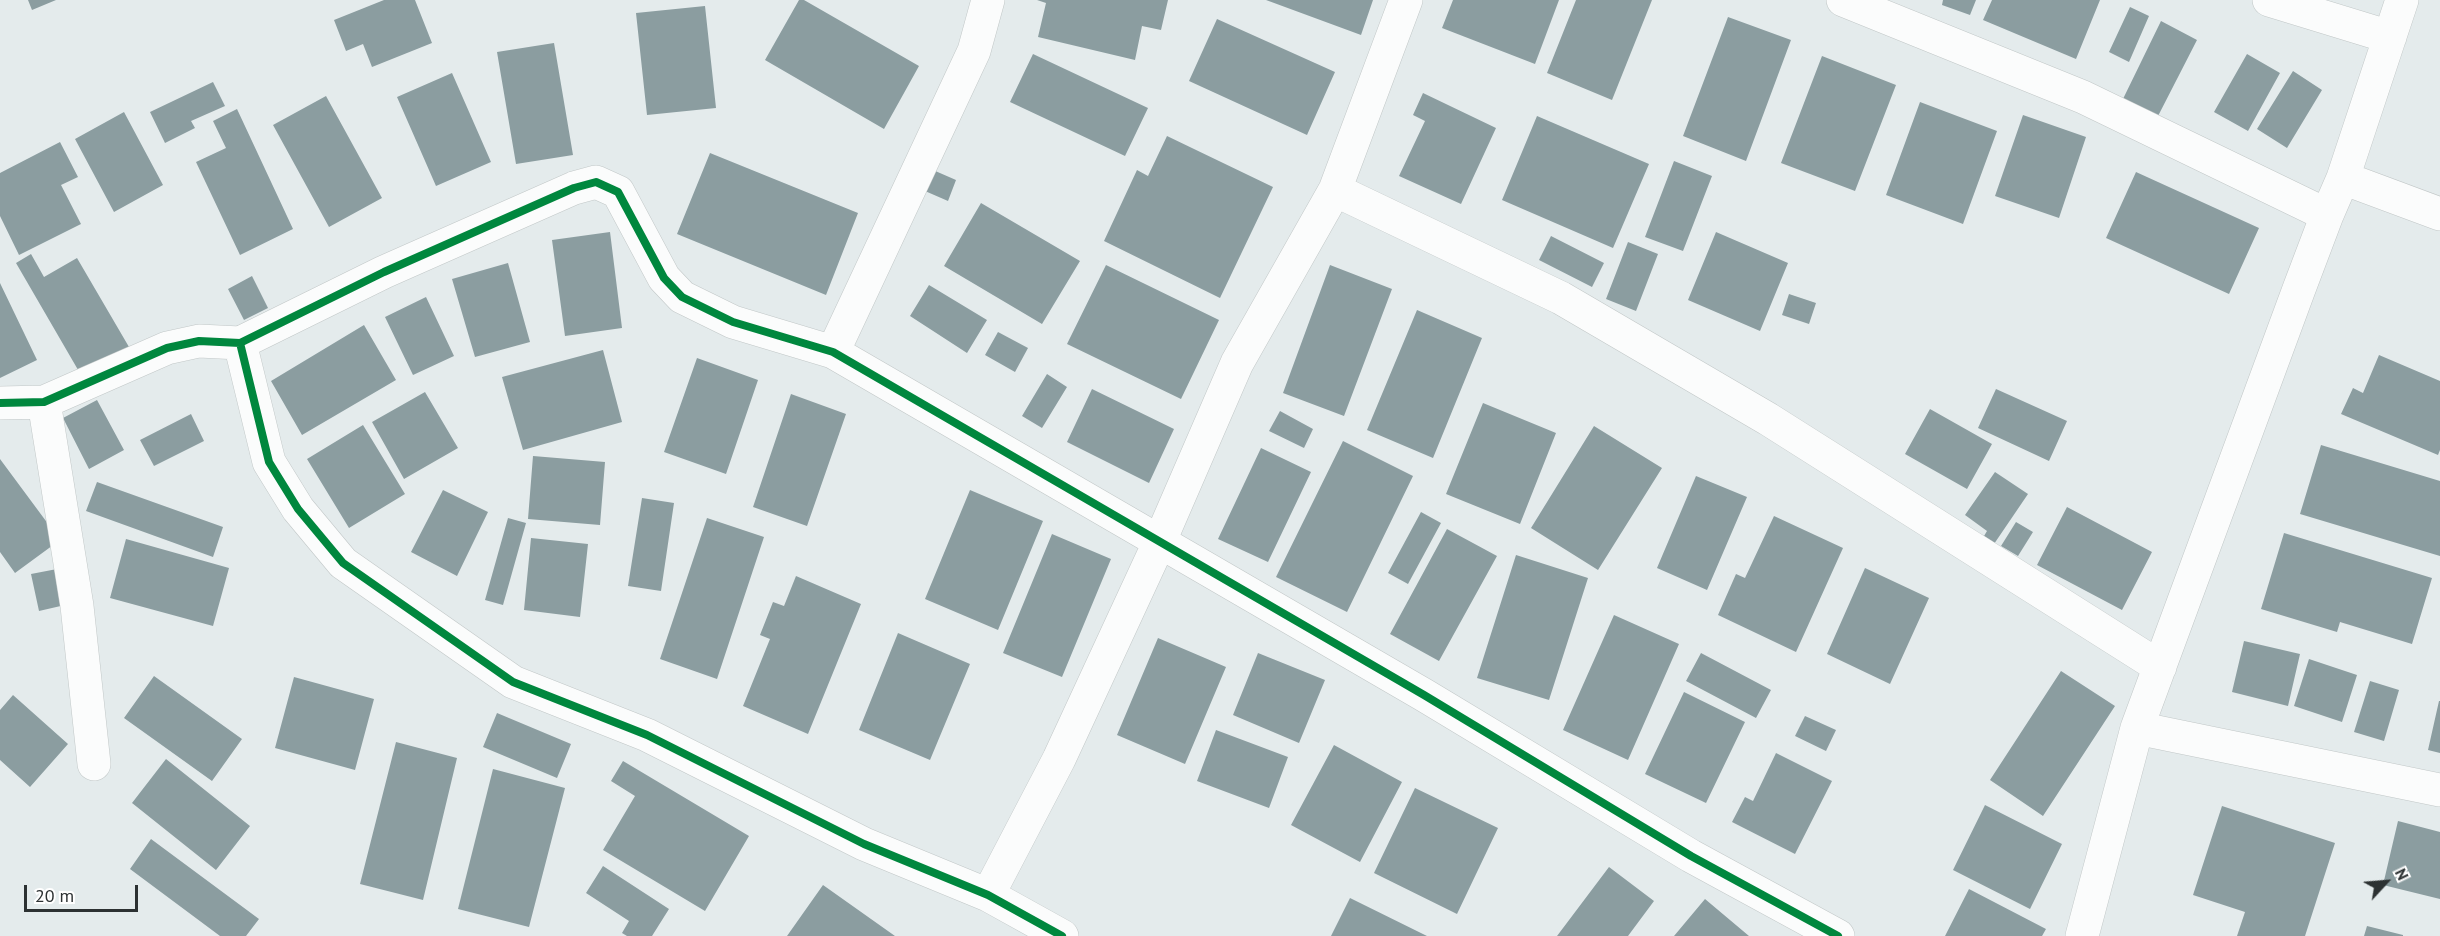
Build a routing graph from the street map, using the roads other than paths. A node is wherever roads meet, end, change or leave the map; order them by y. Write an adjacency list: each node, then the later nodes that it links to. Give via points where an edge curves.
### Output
1 (988, 0): 12 (street, via 974,51)
2 (1406, 0): 8 (street)
3 (1843, 0): 9 (street, via 2083,97)
4 (2269, 0): 6 (street)
5 (2402, 0): 6 (street)
6 (2390, 37): 7 (street)
7 (2343, 178): 9 (street); 10 (street)
8 (1335, 190): 15 (street, via 1237,363); 16 (street, via 1570,303 1768,419)
9 (2326, 214): 16 (street)
10 (2440, 214)
11 (240, 343): 12 (street, via 384,272 574,188 596,183 618,192 664,278 682,297 733,322); 13 (street, via 200,341 167,348); 20 (street, via 269,462 298,509 343,563 513,682 648,735 864,844)
12 (833, 352): 15 (street)
13 (44, 402): 14 (street); 18 (street, via 78,606)
14 (0, 403)
15 (1159, 543): 20 (street, via 1059,759); 22 (street, via 1424,695 1691,856)
16 (2160, 667): 17 (street)
17 (2137, 728): 19 (street); 23 (street)
18 (94, 764)
19 (2440, 790)
20 (988, 895): 21 (street)
21 (1062, 936)
22 (1838, 936)
23 (2082, 936)

